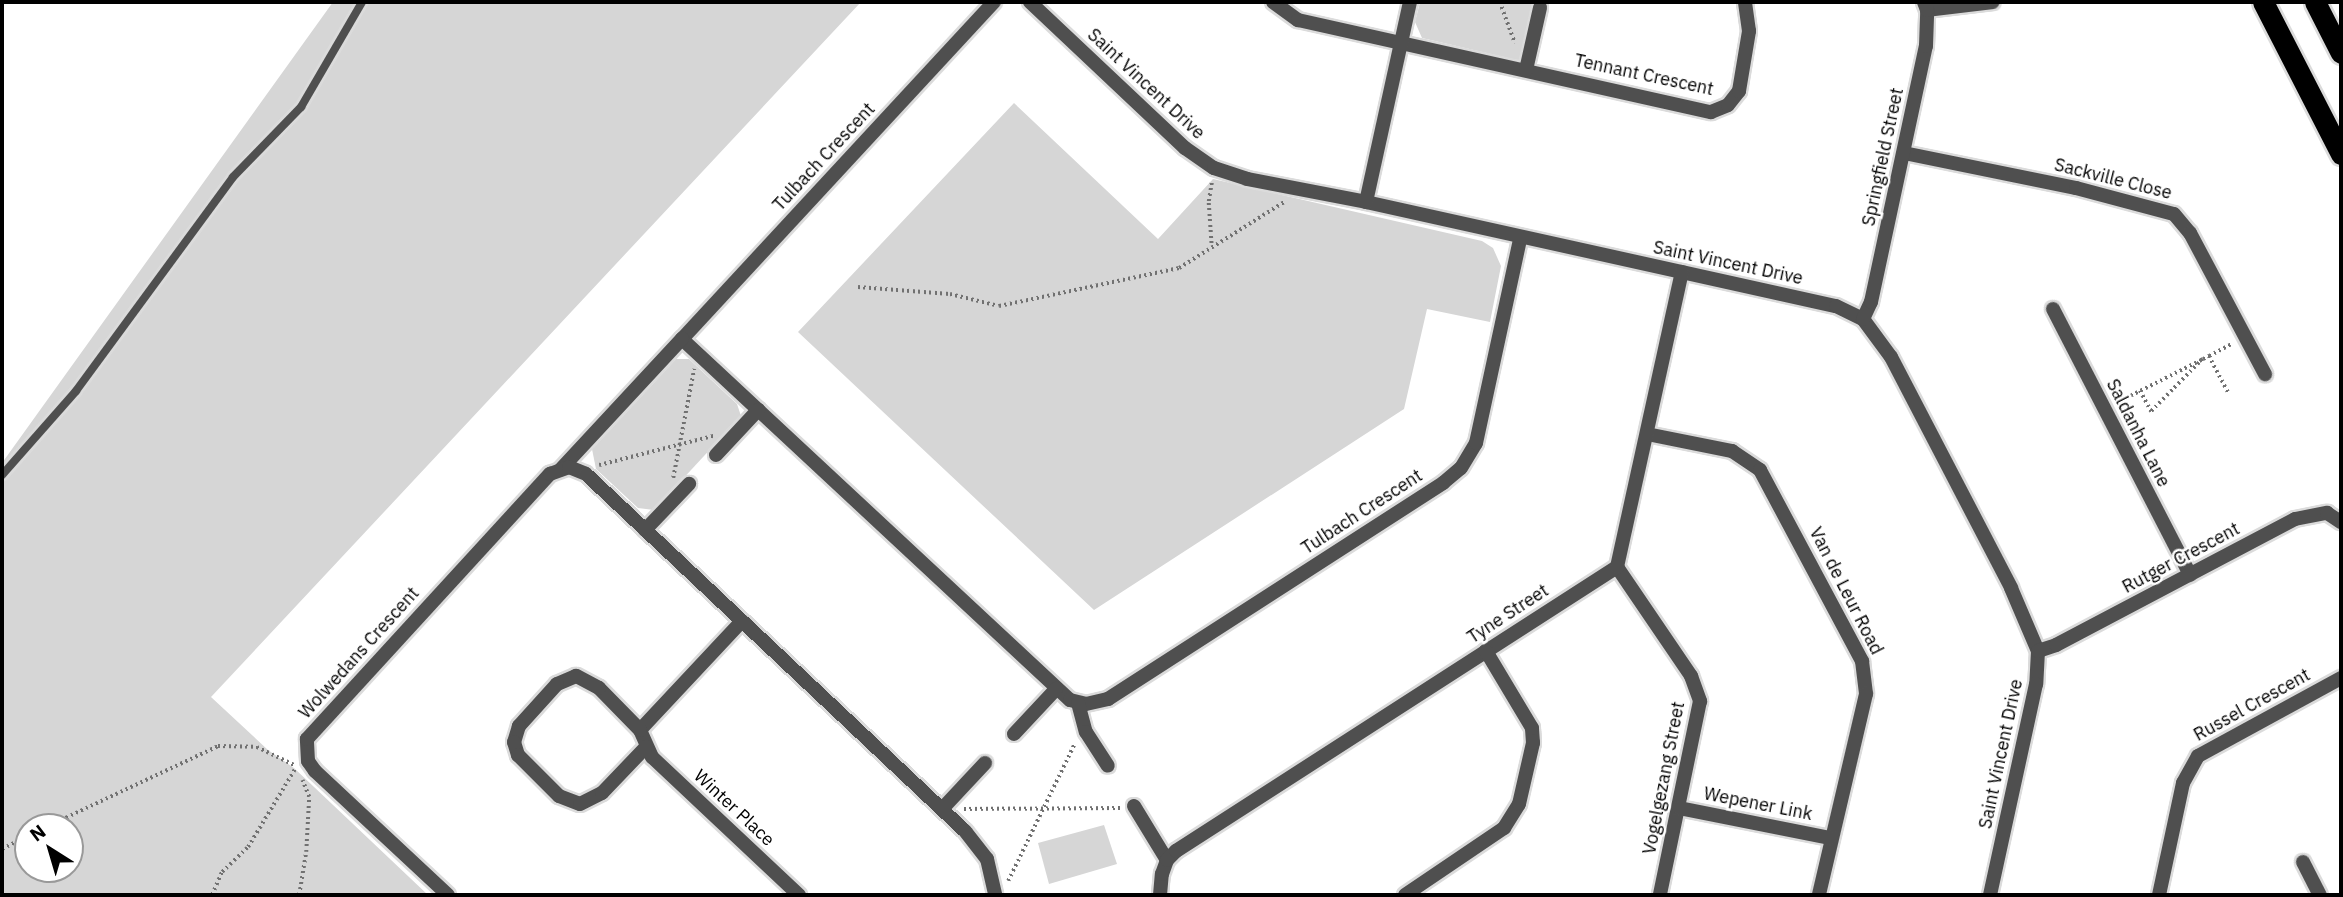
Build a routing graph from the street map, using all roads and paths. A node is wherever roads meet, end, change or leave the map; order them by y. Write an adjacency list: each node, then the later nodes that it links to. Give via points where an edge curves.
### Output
1 (362, 2): 44 (lane, via 301,107 233,177 76,391)
2 (994, 2): 28 (street, Tulbach Crescent)
3 (1030, 2): 18 (street, Saint Vincent Drive, via 1185,148)
4 (1273, 2): 13 (street, Tennant Crescent, via 1298,20)
5 (1410, 2): 13 (street)
6 (1500, 2): 15 (path, via 1520,56)
7 (1745, 2): 15 (street, Tennant Crescent, via 1749,31 1739,91 1720,110 1711,112)
8 (1993, 2): 11 (street)
9 (2263, 2): 17 (highway)
10 (2315, 2): 14 (highway)
11 (1926, 6): 16 (street, Springfield Street, via 1926,46)
12 (1540, 8): 15 (street)
13 (1401, 44): 15 (street, Tennant Crescent); 20 (street)
14 (2341, 53)
15 (1528, 64)
16 (1904, 153): 26 (street, Springfield Street, via 1871,302); 27 (street, Sackville Close, via 2076,188 2174,214 2190,233)
17 (2341, 154)
18 (1214, 168): 19 (street, Saint Vincent Drive); 22 (path, via 1209,203)
19 (1304, 190): 20 (street, Saint Vincent Drive); 22 (path)
20 (1366, 202): 21 (street, Saint Vincent Drive)
21 (1520, 239): 23 (street, Saint Vincent Drive); 56 (street, Tulbach Crescent, via 1476,443 1461,468 1108,699)
22 (1212, 247): 24 (path, via 1179,268 999,306 950,294)
23 (1682, 272): 26 (street, Saint Vincent Drive, via 1836,306); 39 (street)
24 (858, 287)
25 (2053, 309): 36 (street, Saldanha Lane)
26 (1863, 319): 52 (street, Saint Vincent Drive, via 1891,357 2011,588)
27 (2245, 337): 30 (path); 32 (street, Sackville Close)
28 (682, 339): 29 (street); 33 (street, Tulbach Crescent)
29 (698, 355): 37 (street); 40 (path)
30 (2208, 356): 31 (path); 35 (path)
31 (2203, 359): 34 (path); 34 (path, via 2151,412)
32 (2264, 374)
33 (644, 379): 42 (street, Wolwedans Crescent)
34 (2140, 391): 36 (path)
35 (2228, 392)
36 (2104, 409): 50 (street, Saldanha Lane)
37 (758, 410): 38 (street); 55 (street)
38 (740, 429): 40 (path); 41 (street)
39 (1647, 434): 49 (street); 70 (street, Van de Leur Road, via 1732,450 1760,470 1862,661 1866,694)
40 (679, 444): 43 (path); 46 (path)
41 (716, 455)
42 (561, 469): 43 (street); 62 (street, Wolwedans Crescent, via 550,474 314,730 307,739)
43 (580, 470): 48 (street)
44 (2, 475)
45 (689, 484): 46 (street)
46 (670, 505): 48 (street)
47 (2341, 523): 50 (street, Rutger Crescent, via 2327,513 2295,519)
48 (645, 530): 51 (street)
49 (1617, 567): 53 (street, Tyne Street); 67 (street, Vogelgezang Street, via 1698,691 1699,713)
50 (2190, 575): 52 (street, Rutger Crescent)
51 (743, 621): 57 (street); 68 (street)
52 (2038, 650): 82 (street, Saint Vincent Drive, via 2036,684)
53 (1486, 651): 71 (street, Tyne Street); 79 (street, via 1532,728 1533,743 1519,804 1504,828)
54 (2341, 678): 83 (street, Russel Crescent, via 2198,756 2183,783)
55 (1056, 689): 56 (street); 59 (street)
56 (1078, 703): 58 (street)
57 (640, 730): 60 (street, Winter Place); 60 (street, Winter Place, via 599,688 576,676 557,684 519,726 514,742 518,755 559,796 580,804 601,793)
58 (1086, 732): 63 (street); 66 (path, via 1076,741)
59 (1014, 734)
60 (646, 747): 77 (street, Winter Place)
61 (985, 763): 64 (street)
62 (302, 764): 69 (path, via 257,747 218,746); 74 (path, via 248,847 222,872); 75 (path, via 309,797); 76 (street)
63 (1108, 766)
64 (953, 798): 66 (path, via 964,809); 68 (street)
65 (1134, 806): 66 (path); 71 (street)
66 (1044, 807): 73 (path, via 1006,886)
67 (1679, 808): 70 (street, Wepener Link); 80 (street, Vogelgezang Street)
68 (942, 809): 73 (street, via 987,859)
69 (76, 813)
70 (1830, 838): 81 (street, Van de Leur Road)
71 (1167, 860): 78 (street)
72 (2303, 862): 84 (street)
73 (995, 892)
74 (212, 895)
75 (299, 895)
76 (448, 895)
77 (799, 895)
78 (1160, 895)
79 (1405, 895)
80 (1660, 895)
81 (1819, 895)
82 (1990, 895)
83 (2159, 895)
84 (2320, 895)

